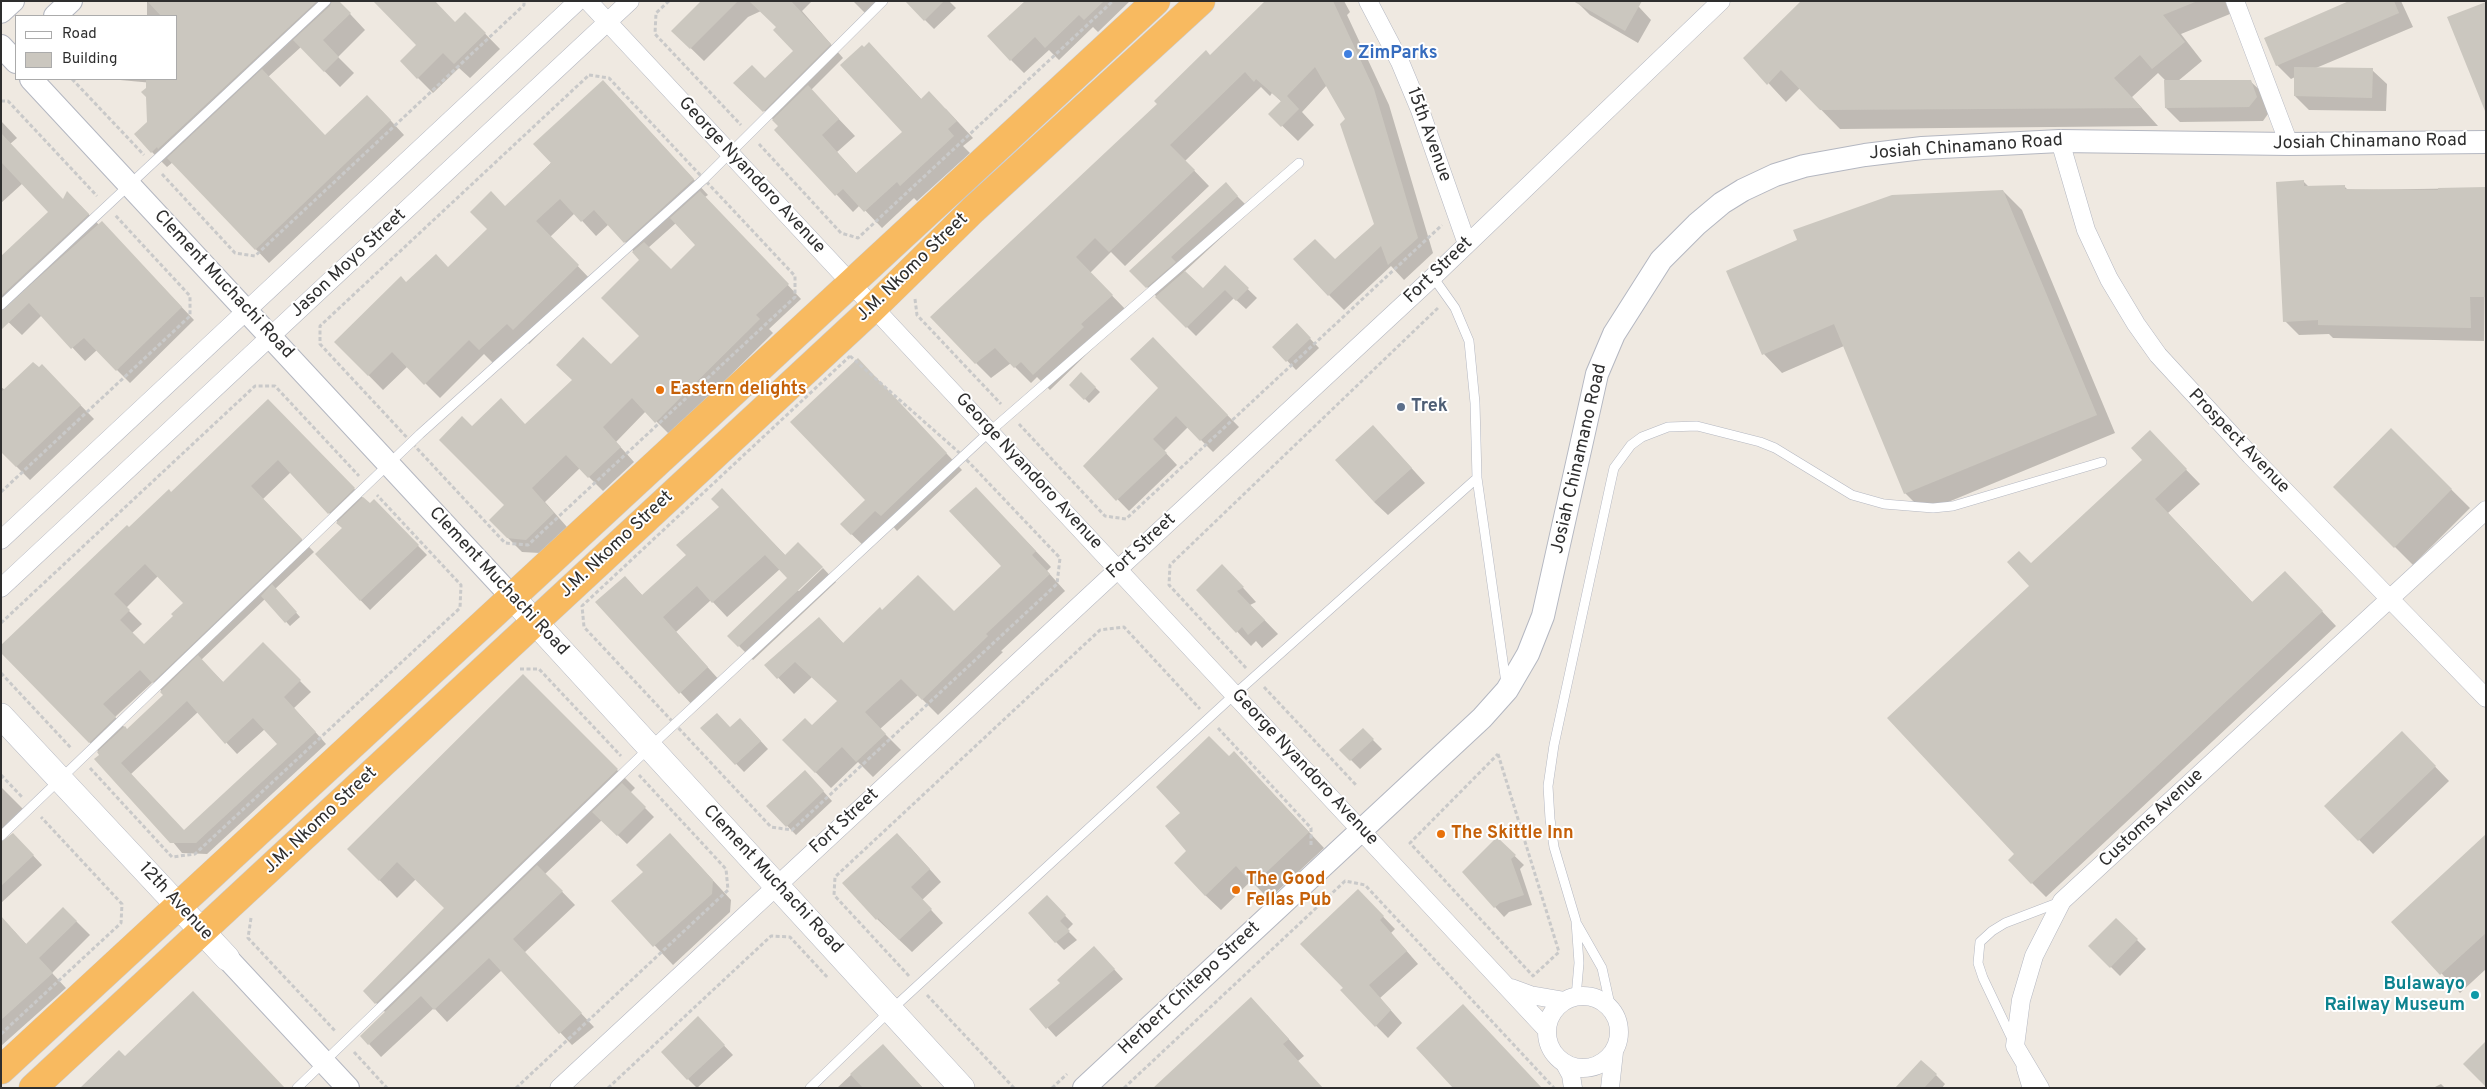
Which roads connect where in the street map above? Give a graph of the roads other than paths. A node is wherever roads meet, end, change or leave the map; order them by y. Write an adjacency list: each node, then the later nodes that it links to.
1 (13, 1): 13 (street)
2 (71, 1): 14 (street)
3 (326, 1): 22 (lane)
4 (578, 1): 28 (street, Jason Moyo Street)
5 (588, 1): 15 (street, George Nyandoro Avenue)
6 (630, 1): 15 (street, Jason Moyo Street)
7 (883, 1): 20 (lane)
8 (1156, 1): 25 (highway, J.M. Nkomo Street)
9 (1201, 1): 27 (highway, J.M. Nkomo Street)
10 (1368, 1): 23 (street, 15th Avenue)
11 (1721, 1): 23 (street, Fort Street)
12 (2235, 1): 19 (street)
13 (1, 12)
14 (55, 15)
15 (608, 22): 20 (street, George Nyandoro Avenue); 29 (street, Jason Moyo Street)
16 (33, 80): 22 (street, Clement Muchachi Road)
17 (2060, 141): 19 (street, Josiah Chinamano Road); 39 (street, Prospect Avenue); 41 (street, Josiah Chinamano Road)
18 (2486, 142): 19 (street, Josiah Chinamano Road)
19 (2289, 144)
20 (730, 154): 25 (street, George Nyandoro Avenue); 32 (lane)
21 (1299, 163): 30 (lane)
22 (130, 185): 26 (lane); 28 (street, Clement Muchachi Road)
23 (1467, 244): 24 (street, Fort Street)
24 (1433, 277): 33 (lane); 36 (street, Fort Street)
25 (852, 283): 27 (street, George Nyandoro Avenue); 38 (highway, J.M. Nkomo Street)
26 (1, 305)
27 (874, 307): 30 (street, George Nyandoro Avenue); 40 (highway, J.M. Nkomo Street)
28 (247, 311): 29 (street, Clement Muchachi Road); 35 (street, Jason Moyo Street)
29 (271, 337): 32 (street, Clement Muchachi Road); 37 (street, Jason Moyo Street)
30 (990, 432): 36 (street, George Nyandoro Avenue); 45 (lane)
31 (2102, 462): 52 (lane)
32 (389, 464): 38 (street, Clement Muchachi Road); 46 (lane)
33 (1477, 478): 41 (lane); 42 (lane)
34 (2486, 510): 39 (street, Customs Avenue)
35 (1, 540)
36 (1118, 569): 42 (street, George Nyandoro Avenue); 49 (street, Fort Street)
37 (1, 588)
38 (512, 597): 40 (main road, Clement Muchachi Road); 51 (highway, J.M. Nkomo Street)
39 (2390, 599): 43 (street, Prospect Avenue); 50 (street, Customs Avenue)
40 (535, 622): 45 (main road, Clement Muchachi Road); 53 (highway, J.M. Nkomo Street)
41 (1507, 690): 47 (street, Josiah Chinamano Road)
42 (1235, 694): 47 (street, George Nyandoro Avenue); 58 (lane)
43 (2486, 698)
44 (1, 716): 46 (main road, 12th Avenue)
45 (650, 747): 49 (main road, Clement Muchachi Road); 62 (lane)
46 (61, 780): 48 (lane); 51 (main road, 12th Avenue)
47 (1362, 830): 55 (street, George Nyandoro Avenue); 71 (street, Herbert Chitepo Street)
48 (1, 836)
49 (777, 885): 58 (main road, Clement Muchachi Road); 68 (street, Fort Street)
50 (2062, 901): 60 (street, Customs Avenue); 60 (lane)
51 (179, 906): 53 (main road, 12th Avenue); 64 (highway, J.M. Nkomo Street)
52 (1576, 921): 56 (lane); 57 (lane)
53 (202, 931): 54 (main road, 12th Avenue); 65 (highway, J.M. Nkomo Street)
54 (227, 958): 62 (street, 12th Avenue)
55 (1508, 987): 56 (street, George Nyandoro Avenue); 59 (street, George Nyandoro Avenue)
56 (1570, 999): 57 (street); 59 (street)
57 (1611, 1009): 61 (street)
58 (891, 1010): 69 (lane); 70 (main road, Clement Muchachi Road)
59 (1547, 1030): 63 (street)
60 (2015, 1046): 74 (lane); 75 (street)
61 (1614, 1052): 63 (street); 73 (street)
62 (324, 1062): 66 (lane); 67 (street, 12th Avenue)
63 (1565, 1064): 72 (street)
64 (1, 1070)
65 (33, 1088)
66 (297, 1088)
67 (348, 1088)
68 (558, 1088)
69 (810, 1088)
70 (962, 1088)
71 (1084, 1088)
72 (1573, 1088)
73 (1610, 1088)
74 (2026, 1088)
75 (2040, 1088)

